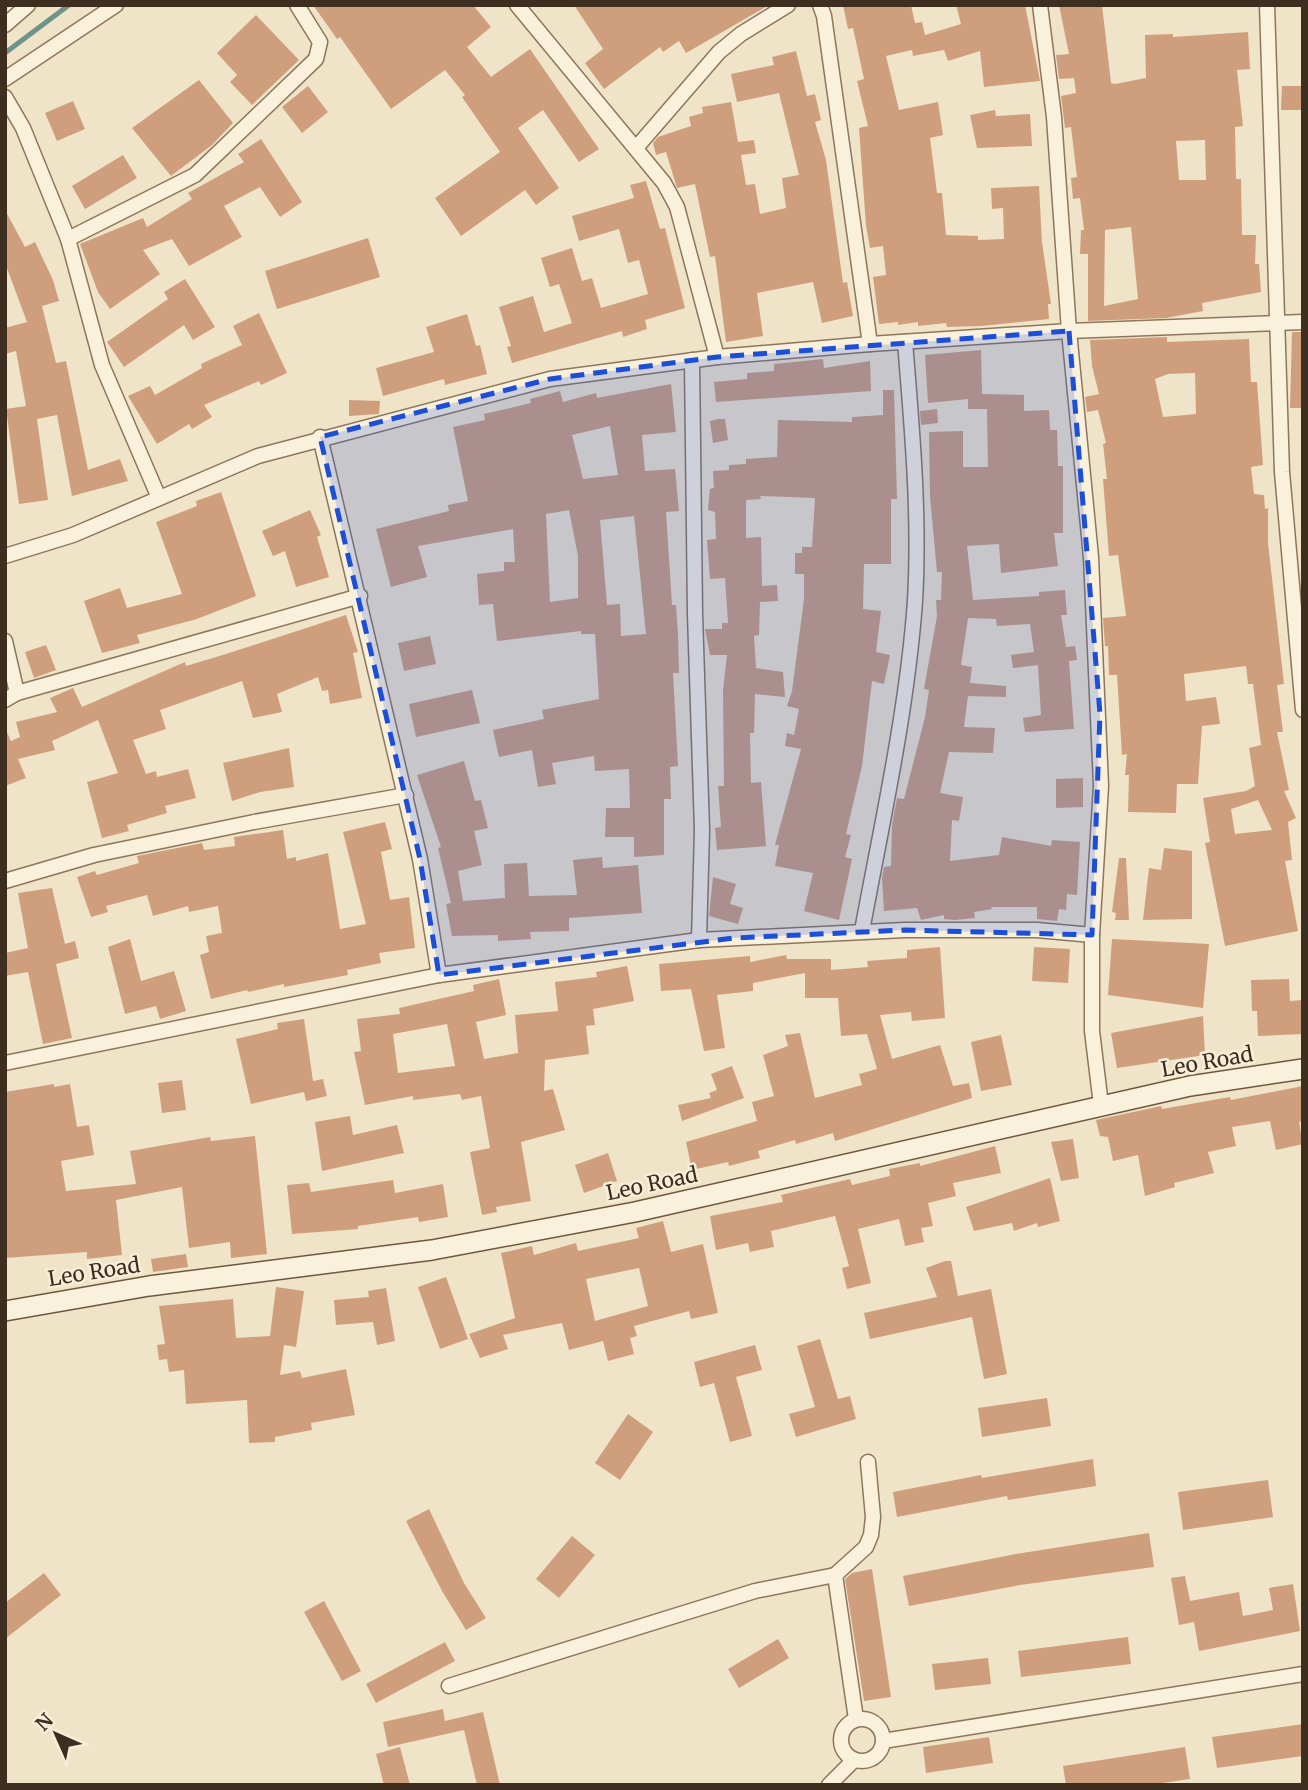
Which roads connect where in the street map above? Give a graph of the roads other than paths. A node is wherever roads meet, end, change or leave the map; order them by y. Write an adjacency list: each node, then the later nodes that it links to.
1 (27, 5): 9 (street)
2 (116, 5): 10 (street)
3 (297, 5): 13 (street)
4 (517, 5): 12 (street)
5 (788, 5): 12 (street)
6 (820, 5): 18 (street)
7 (1040, 5): 16 (street)
8 (1267, 5): 14 (street)
9 (5, 25)
10 (5, 79)
11 (5, 97): 13 (street)
12 (636, 148): 19 (street)
13 (68, 239): 22 (street)
14 (1276, 322): 15 (street); 16 (street); 27 (street)
15 (1303, 322)
16 (1069, 331): 17 (street); 31 (street)
17 (905, 342): 18 (street); 30 (street)
18 (870, 344): 19 (street)
19 (717, 357): 20 (street)
20 (692, 360): 21 (street); 32 (street)
21 (320, 437): 22 (street); 24 (street)
22 (159, 498): 23 (street)
23 (5, 556)
24 (360, 596): 26 (street); 28 (street)
25 (5, 641): 26 (street)
26 (11, 697)
27 (1303, 710)
28 (406, 795): 29 (street); 33 (street)
29 (5, 881)
30 (862, 931): 31 (street); 32 (street)
31 (1092, 934): 36 (street)
32 (699, 940): 33 (street)
33 (439, 975): 34 (street)
34 (5, 1063)
35 (1303, 1069): 36 (street, Leo Road)
36 (1101, 1105): 37 (street, Leo Road)
37 (5, 1311)
38 (868, 1462): 39 (street)
39 (835, 1575): 41 (street); 42 (street)
40 (1303, 1674): 43 (street)
41 (449, 1686)
42 (856, 1719): 43 (street); 44 (street)
43 (883, 1741): 44 (street)
44 (855, 1760): 45 (street)
45 (829, 1785)

